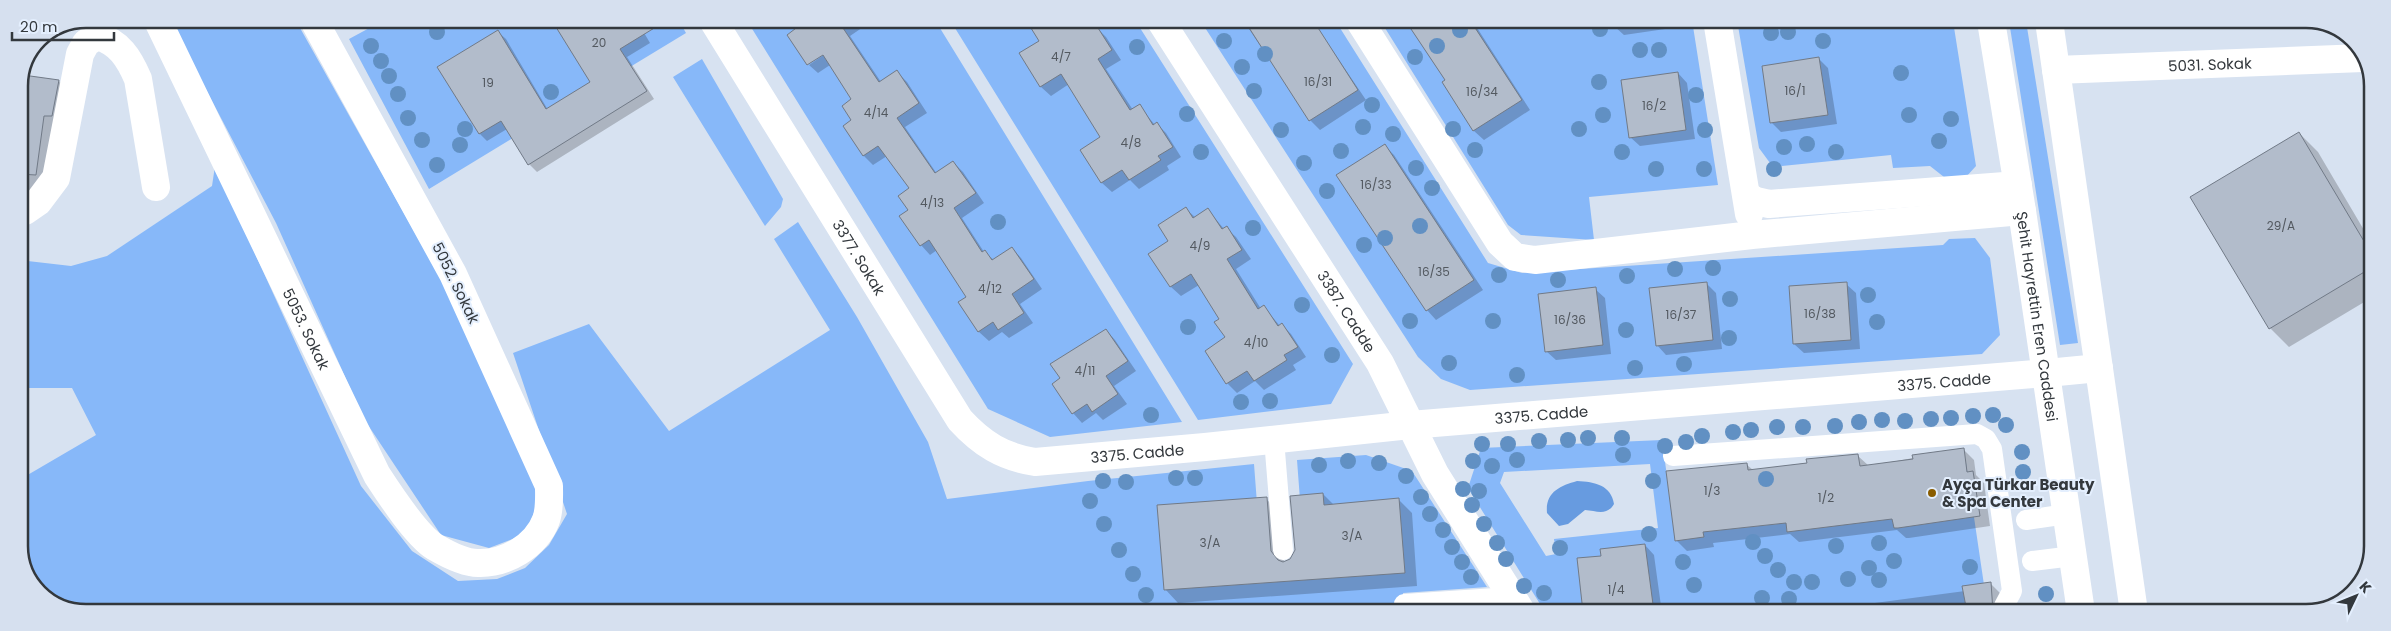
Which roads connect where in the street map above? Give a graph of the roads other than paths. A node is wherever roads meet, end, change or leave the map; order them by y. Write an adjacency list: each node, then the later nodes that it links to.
1 (161, 28): 26 (street, 5053. Sokak)
2 (318, 28): 26 (street, 5052. Sokak)
3 (718, 28): 22 (street, 3377. Sokak)
4 (1165, 28): 19 (street, 3387. Cadde)
5 (1364, 28): 16 (street)
6 (1718, 28): 13 (street)
7 (1992, 28): 11 (street, Şehit Hayrettin Eren Caddesi)
8 (2050, 28): 10 (street)
9 (2357, 58): 10 (street, 5031. Sokak)
10 (2056, 70): 17 (street)
11 (2018, 185): 13 (street); 15 (street, Şehit Hayrettin Eren Caddesi)
12 (156, 187): 14 (street)
13 (1747, 196): 16 (street)
14 (28, 209)
15 (2022, 211): 16 (street); 18 (street, Şehit Hayrettin Eren Caddesi)
16 (1752, 235)
17 (2099, 368): 18 (street, 3375. Cadde); 33 (street)
18 (2046, 373): 19 (street, 3375. Cadde); 23 (street, Şehit Hayrettin Eren Caddesi)
19 (1410, 424): 20 (street, 3375. Cadde); 30 (street, 3387. Cadde)
20 (1274, 439): 22 (street, 3375. Cadde); 25 (lane)
21 (1673, 456): 24 (lane)
22 (1035, 462)
23 (2067, 514): 24 (lane); 27 (street, Şehit Hayrettin Eren Caddesi)
24 (2014, 522): 28 (lane)
25 (1283, 550)
26 (518, 552)
27 (2073, 556): 28 (lane); 32 (street, Şehit Hayrettin Eren Caddesi)
28 (2020, 562): 31 (lane)
29 (1404, 604): 30 (lane)
30 (1516, 604)
31 (2005, 604)
32 (2080, 604)
33 (2133, 604)

